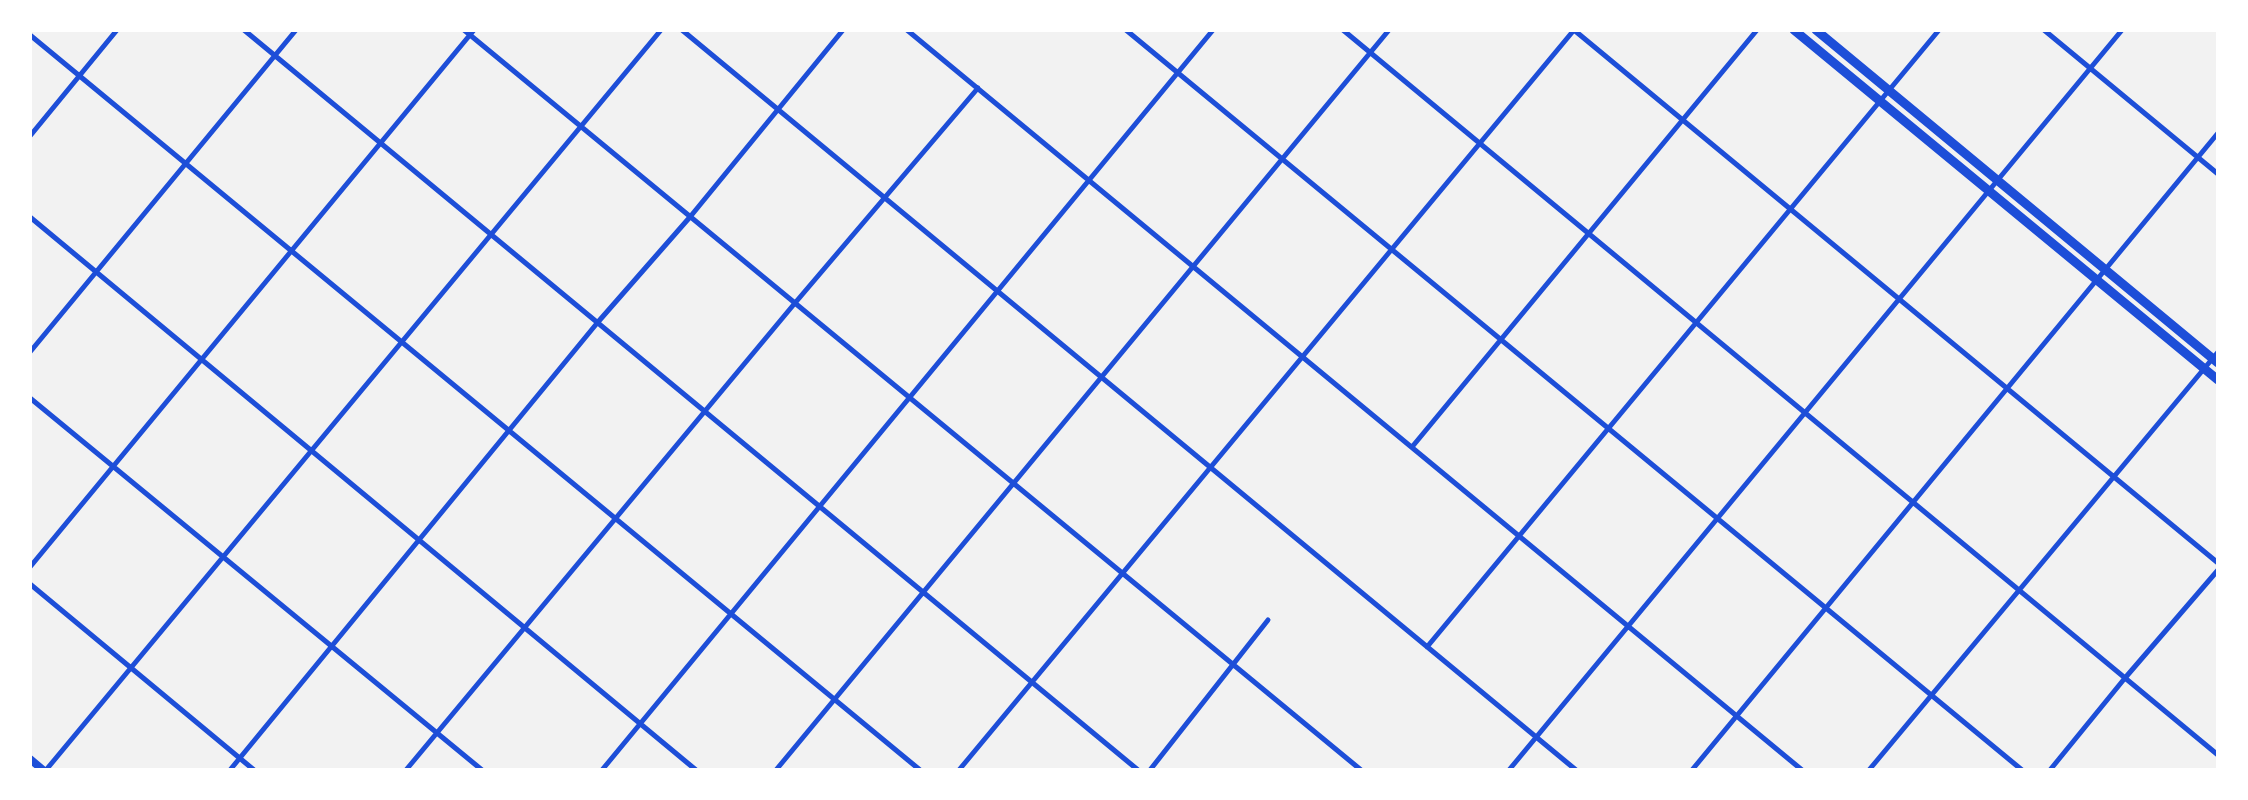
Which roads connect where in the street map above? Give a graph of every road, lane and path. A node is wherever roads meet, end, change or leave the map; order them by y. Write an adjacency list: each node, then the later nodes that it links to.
1 (117, 30): 26 (street)
2 (244, 30): 23 (street)
3 (296, 30): 23 (street)
4 (464, 30): 20 (street)
5 (661, 30): 32 (street)
6 (682, 30): 30 (street)
7 (843, 30): 30 (street)
8 (907, 30): 27 (street)
9 (1126, 30): 25 (street)
10 (1213, 30): 25 (street)
11 (1343, 30): 22 (street)
12 (1390, 30): 22 (street)
13 (1574, 30): 31 (street); 36 (street)
14 (1757, 30): 31 (street)
15 (1794, 30): 29 (main road)
16 (1816, 30): 28 (main road)
17 (1938, 30): 28 (street)
18 (2044, 30): 24 (street)
19 (2122, 30): 24 (street)
20 (472, 32): 32 (street); 35 (street)
21 (30, 35): 26 (street)
22 (1371, 52): 36 (street); 38 (street)
23 (275, 56): 35 (street); 39 (street)
24 (2090, 68): 37 (street); 42 (street)
25 (1178, 72): 38 (street); 41 (street)
26 (79, 76): 34 (street); 39 (street)
27 (978, 88): 41 (street); 44 (street)
28 (1889, 90): 29 (street); 42 (main road)
29 (1880, 100): 43 (main road); 45 (street)
30 (778, 109): 44 (street); 47 (street)
31 (1683, 120): 45 (street); 48 (street)
32 (581, 126): 47 (street); 49 (street)
33 (2218, 132): 37 (street)
34 (30, 136)
35 (380, 143): 49 (street); 51 (street)
36 (1480, 143): 48 (street); 50 (street)
37 (2198, 157): 40 (street); 53 (street)
38 (1283, 159): 50 (street); 52 (street)
39 (186, 163): 51 (street); 54 (street)
40 (2218, 174)
41 (1089, 180): 52 (street); 56 (street)
42 (1997, 180): 43 (street); 53 (main road)
43 (1989, 190): 55 (main road); 57 (street)
44 (884, 197): 56 (street); 58 (street)
45 (1790, 209): 57 (street); 60 (street)
46 (30, 217): 54 (street)
47 (690, 217): 58 (street); 59 (street)
48 (1589, 233): 60 (street); 61 (street)
49 (491, 235): 59 (street); 62 (street)
50 (1392, 249): 61 (street); 64 (street)
51 (291, 250): 62 (street); 66 (street)
52 (1193, 266): 64 (street); 68 (street)
53 (2105, 269): 55 (street); 65 (main road)
54 (96, 272): 63 (street); 66 (street)
55 (2097, 280): 67 (main road); 70 (street)
56 (997, 291): 68 (street); 72 (street)
57 (1898, 300): 70 (street); 74 (street)
58 (795, 303): 72 (street); 73 (street)
59 (598, 322): 73 (street); 76 (street)
60 (1696, 322): 74 (street); 75 (street)
61 (1501, 340): 75 (street); 77 (street)
62 (402, 342): 76 (street); 78 (street)
63 (30, 352)
64 (1303, 357): 77 (street); 80 (street)
65 (2217, 358): 67 (street)
66 (201, 359): 78 (street); 79 (street)
67 (2205, 369): 69 (main road); 81 (street)
68 (1101, 377): 80 (street); 82 (street)
69 (2218, 380)
70 (2007, 388): 81 (street); 83 (street)
71 (30, 398): 79 (street)
72 (909, 398): 82 (street); 84 (street)
73 (705, 411): 84 (street); 85 (street)
74 (1805, 412): 83 (street); 86 (street)
75 (1609, 429): 86 (street); 87 (street)
76 (509, 431): 85 (street); 88 (street)
77 (1412, 447): 87 (street)
78 (311, 450): 88 (street); 89 (street)
79 (113, 466): 89 (street); 91 (street)
80 (1211, 468): 93 (street); 103 (street)
81 (2115, 477): 90 (street); 95 (street)
82 (1013, 484): 93 (street); 96 (street)
83 (1913, 502): 95 (street); 97 (street)
84 (820, 506): 96 (street); 98 (street)
85 (616, 518): 98 (street); 101 (street)
86 (1718, 519): 97 (street); 100 (street)
87 (1520, 536): 100 (street); 103 (street)
88 (421, 539): 101 (street); 102 (street)
89 (222, 556): 102 (street); 105 (street)
90 (2218, 563)
91 (30, 567)
92 (2218, 570): 106 (street)
93 (1123, 574): 104 (street); 107 (street)
94 (30, 584): 105 (street)
95 (2020, 590): 106 (street); 108 (street)
96 (923, 592): 107 (street); 109 (street)
97 (1825, 608): 108 (street); 110 (street)
98 (732, 614): 109 (street); 111 (street)
99 (1268, 620): 104 (street)
100 (1629, 626): 110 (street); 113 (street)
101 (524, 627): 111 (street); 112 (street)
102 (331, 647): 112 (street); 116 (street)
103 (1427, 648): 113 (street)
104 (1233, 665): 128 (street); 129 (street)
105 (131, 668): 116 (street); 117 (street)
106 (2125, 678): 114 (street); 136 (street)
107 (1032, 682): 126 (street); 127 (street)
108 (1932, 696): 134 (street); 135 (street)
109 (834, 699): 124 (street); 125 (street)
110 (1737, 716): 132 (street); 133 (street)
111 (640, 724): 122 (street); 123 (street)
112 (436, 733): 120 (street); 121 (street)
113 (1537, 737): 130 (street); 131 (street)
114 (2218, 755)
115 (30, 759): 117 (main road)
116 (240, 759): 118 (street); 119 (street)
117 (45, 770)
118 (230, 770)
119 (254, 770)
120 (406, 770)
121 (482, 770)
122 (602, 770)
123 (696, 770)
124 (776, 770)
125 (920, 770)
126 (959, 770)
127 (1138, 770)
128 (1150, 770)
129 (1361, 770)
130 (1509, 770)
131 (1576, 770)
132 (1692, 770)
133 (1802, 770)
134 (1870, 770)
135 (2022, 770)
136 (2050, 770)

